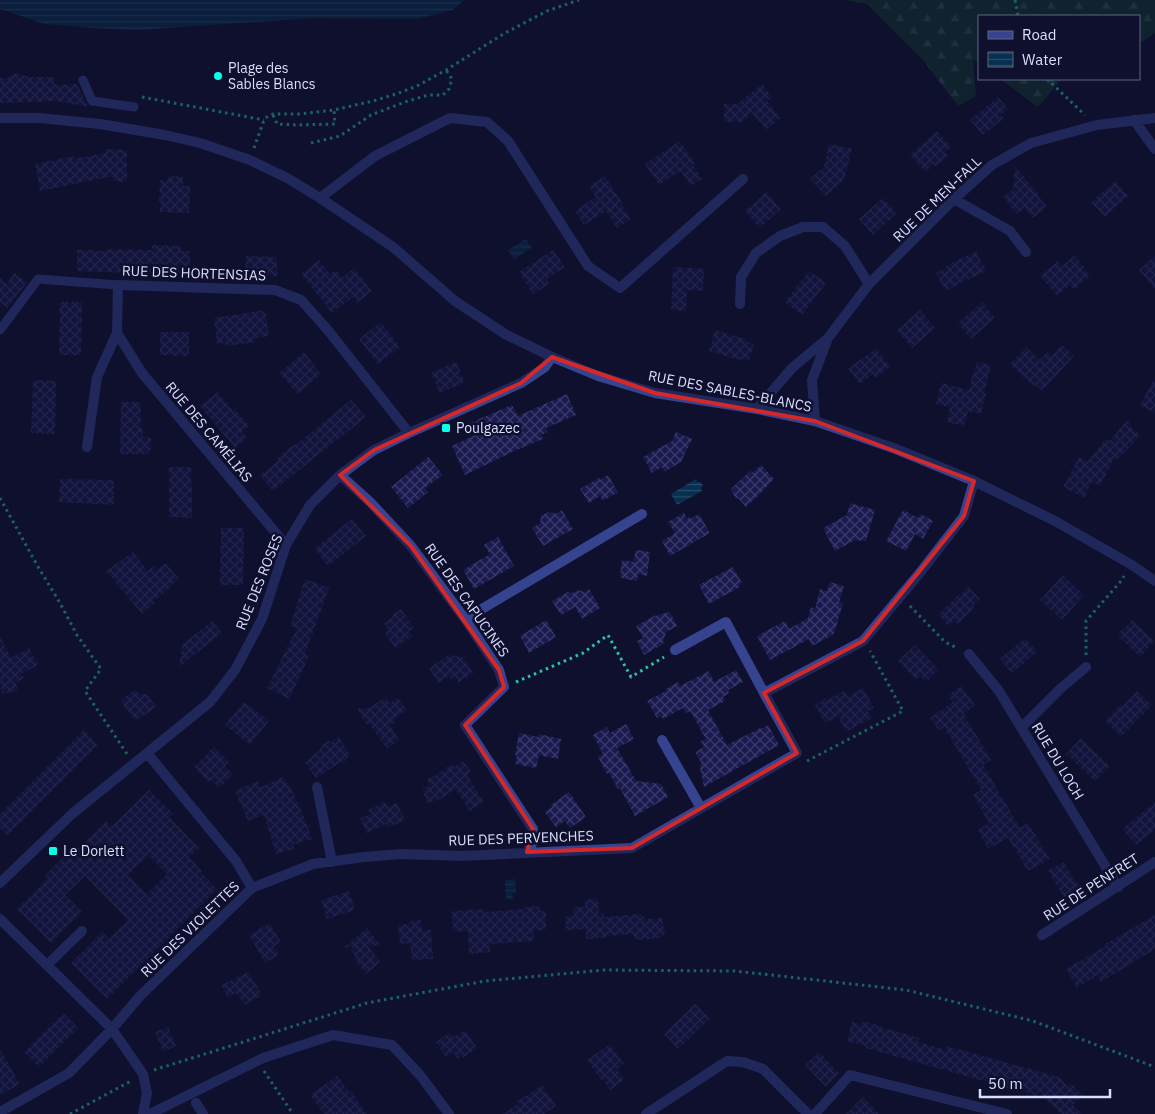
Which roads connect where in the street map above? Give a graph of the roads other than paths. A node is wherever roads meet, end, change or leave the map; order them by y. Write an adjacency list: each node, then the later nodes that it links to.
1 (83, 80): 2 (lane)
2 (134, 107)
3 (0, 118): 8 (street, RUE DES SABLES-BLANCS)
4 (1155, 118): 5 (street, RUE DE MEN-FALL)
5 (1134, 120): 6 (street); 9 (street, RUE DE MEN-FALL)
6 (1155, 149)
7 (743, 179): 8 (street)
8 (320, 198): 17 (street, RUE DES SABLES-BLANCS)
9 (954, 199): 10 (street); 11 (street, RUE DE MEN-FALL)
10 (1026, 252)
11 (869, 284): 13 (street); 16 (street, RUE DE MEN-FALL)
12 (118, 285): 14 (lane, RUE DES HORTENSIAS); 15 (street); 20 (street, RUE DES HORTENSIAS)
13 (740, 304)
14 (0, 330)
15 (117, 334): 21 (street); 25 (street, RUE DES CAMÉLIAS)
16 (828, 338): 18 (street, RUE DE MEN-FALL); 19 (street, RUE DE MEN-FALL)
17 (552, 357): 18 (street, RUE DES SABLES-BLANCS); 20 (street, RUE DES ROSES)
18 (757, 408): 19 (street, RUE DES SABLES-BLANCS)
19 (815, 421): 23 (street, RUE DES SABLES-BLANCS)
20 (409, 433): 22 (street, RUE DES ROSES)
21 (87, 447)
22 (340, 475): 25 (street, RUE DES ROSES); 27 (street, RUE DES CAPUCINES)
23 (974, 481): 26 (street, RUE DES SABLES-BLANCS); 31 (street)
24 (642, 514): 27 (street)
25 (286, 545): 34 (street, RUE DES ROSES)
26 (1155, 581)
27 (465, 618): 37 (street, RUE DES CAPUCINES)
28 (676, 650): 31 (street)
29 (969, 654): 32 (street, RUE DU LOCH)
30 (1086, 666): 32 (street)
31 (764, 693): 36 (street, RUE DES PERVENCHES)
32 (1022, 727): 41 (street, RUE DU LOCH)
33 (662, 740): 36 (street)
34 (147, 753): 40 (street, RUE DES ROSES); 42 (street, RUE DES VIOLETTES)
35 (317, 788): 38 (street)
36 (701, 808): 37 (street, RUE DES PERVENCHES)
37 (527, 852): 38 (street, RUE DES PERVENCHES)
38 (332, 862): 42 (street, RUE DES PERVENCHES)
39 (1155, 862): 41 (street, RUE DE PENFRET)
40 (0, 883)
41 (1118, 887): 45 (street, RUE DE PENFRET)
42 (252, 888): 47 (street, RUE DES VIOLETTES)
43 (0, 919): 46 (street)
44 (82, 931): 46 (street)
45 (1042, 935)
46 (47, 965): 47 (street)
47 (112, 1029): 49 (street, RUE DES VIOLETTES); 50 (street)
48 (196, 1103): 52 (street)
49 (0, 1112)
50 (143, 1114)
51 (150, 1114): 53 (street)
52 (204, 1114)
53 (449, 1114)
54 (646, 1114): 55 (street)
55 (808, 1114)
56 (815, 1114): 57 (street)
57 (1007, 1114)

